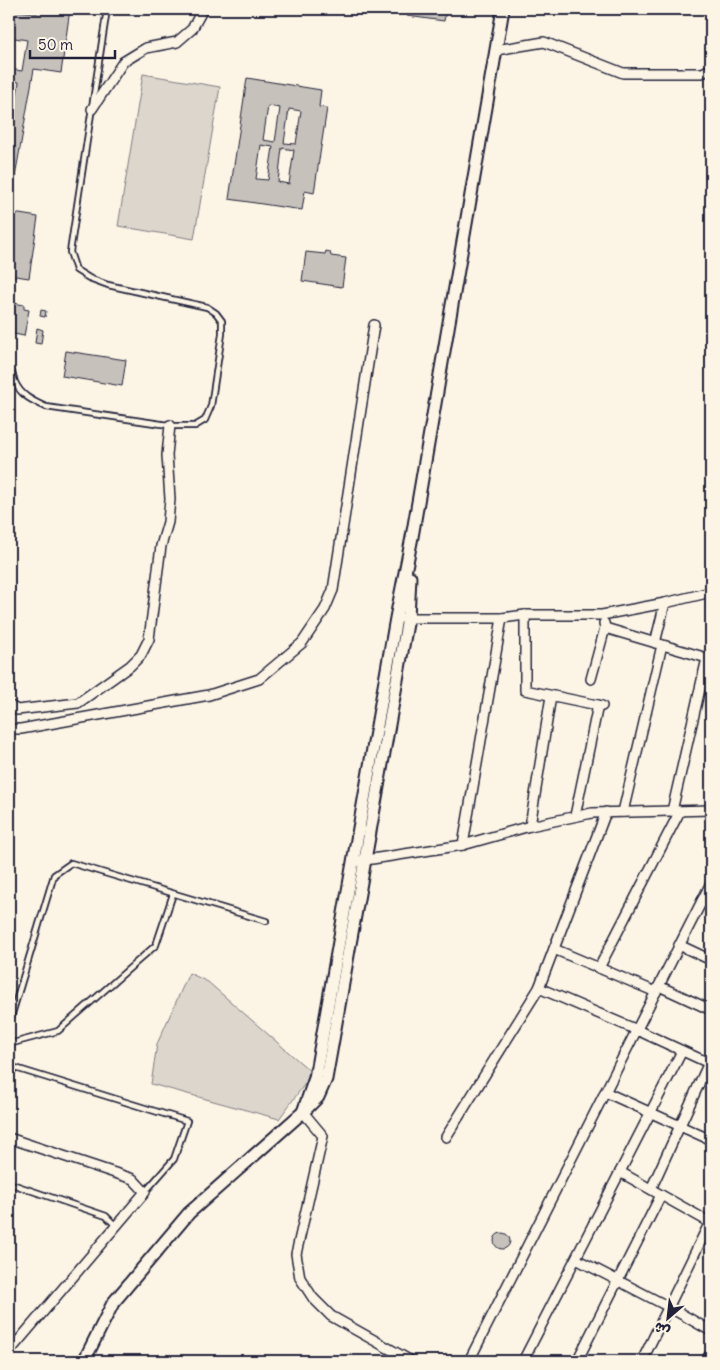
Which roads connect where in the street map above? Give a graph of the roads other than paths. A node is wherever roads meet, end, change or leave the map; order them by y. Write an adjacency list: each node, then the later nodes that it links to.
1 (107, 9): 6 (lane)
2 (203, 9): 6 (street)
3 (503, 9): 4 (street)
4 (496, 50): 5 (street); 10 (street)
5 (711, 70)
6 (92, 109): 9 (lane)
7 (374, 325): 23 (street)
8 (9, 367): 9 (lane)
9 (170, 425): 22 (street)
10 (412, 537): 15 (street); 16 (street)
11 (711, 592): 12 (street)
12 (665, 603): 14 (street); 19 (street)
13 (526, 615): 14 (street); 17 (street); 21 (street)
14 (602, 615): 18 (street)
15 (396, 618): 16 (street); 32 (street)
16 (408, 618): 17 (street); 31 (street)
17 (502, 618): 30 (street)
18 (604, 628): 19 (street); 20 (street)
19 (658, 644): 25 (street); 27 (street)
20 (591, 679)
21 (551, 696): 28 (street); 29 (street)
22 (9, 705)
23 (9, 729)
24 (711, 810): 25 (street)
25 (676, 811): 27 (street); 41 (street)
26 (606, 812): 27 (street); 28 (street); 39 (street)
27 (623, 812)
28 (574, 816): 29 (street)
29 (530, 826): 30 (street)
30 (463, 845): 31 (street)
31 (364, 860): 32 (street); 52 (street)
32 (352, 863): 52 (street)
33 (711, 883): 35 (street)
34 (173, 894): 37 (lane); 45 (lane); 47 (lane)
35 (702, 901): 36 (street); 38 (street)
36 (711, 906)
37 (266, 920)
38 (680, 946): 40 (street); 43 (street)
39 (554, 949): 41 (street); 42 (street)
40 (711, 960)
41 (599, 968): 43 (street)
42 (539, 988): 46 (street); 55 (street)
43 (657, 989): 44 (street); 46 (street)
44 (711, 1010)
45 (9, 1024)
46 (637, 1030): 48 (street); 51 (street)
47 (9, 1044)
48 (682, 1050): 49 (street); 53 (street)
49 (710, 1062): 54 (street)
50 (9, 1066): 61 (lane)
51 (605, 1092): 53 (street); 73 (street)
52 (303, 1112): 71 (street); 72 (street)
53 (651, 1112): 54 (street); 58 (street)
54 (680, 1126): 57 (street); 60 (street)
55 (446, 1136)
56 (9, 1138): 61 (street)
57 (711, 1140)
58 (620, 1172): 60 (street); 65 (street)
59 (9, 1183): 64 (lane)
60 (651, 1190): 62 (street)
61 (145, 1192): 64 (street)
62 (661, 1195): 63 (street); 66 (street)
63 (711, 1222): 67 (street)
64 (116, 1226): 69 (street)
65 (576, 1259): 66 (street); 74 (street)
66 (618, 1280): 67 (street); 75 (street)
67 (669, 1307): 68 (street); 76 (street)
68 (711, 1331)
69 (9, 1352)
70 (711, 1354): 77 (street)
71 (84, 1361)
72 (411, 1361)
73 (469, 1361)
74 (524, 1361)
75 (578, 1361)
76 (642, 1361)
77 (705, 1361)

